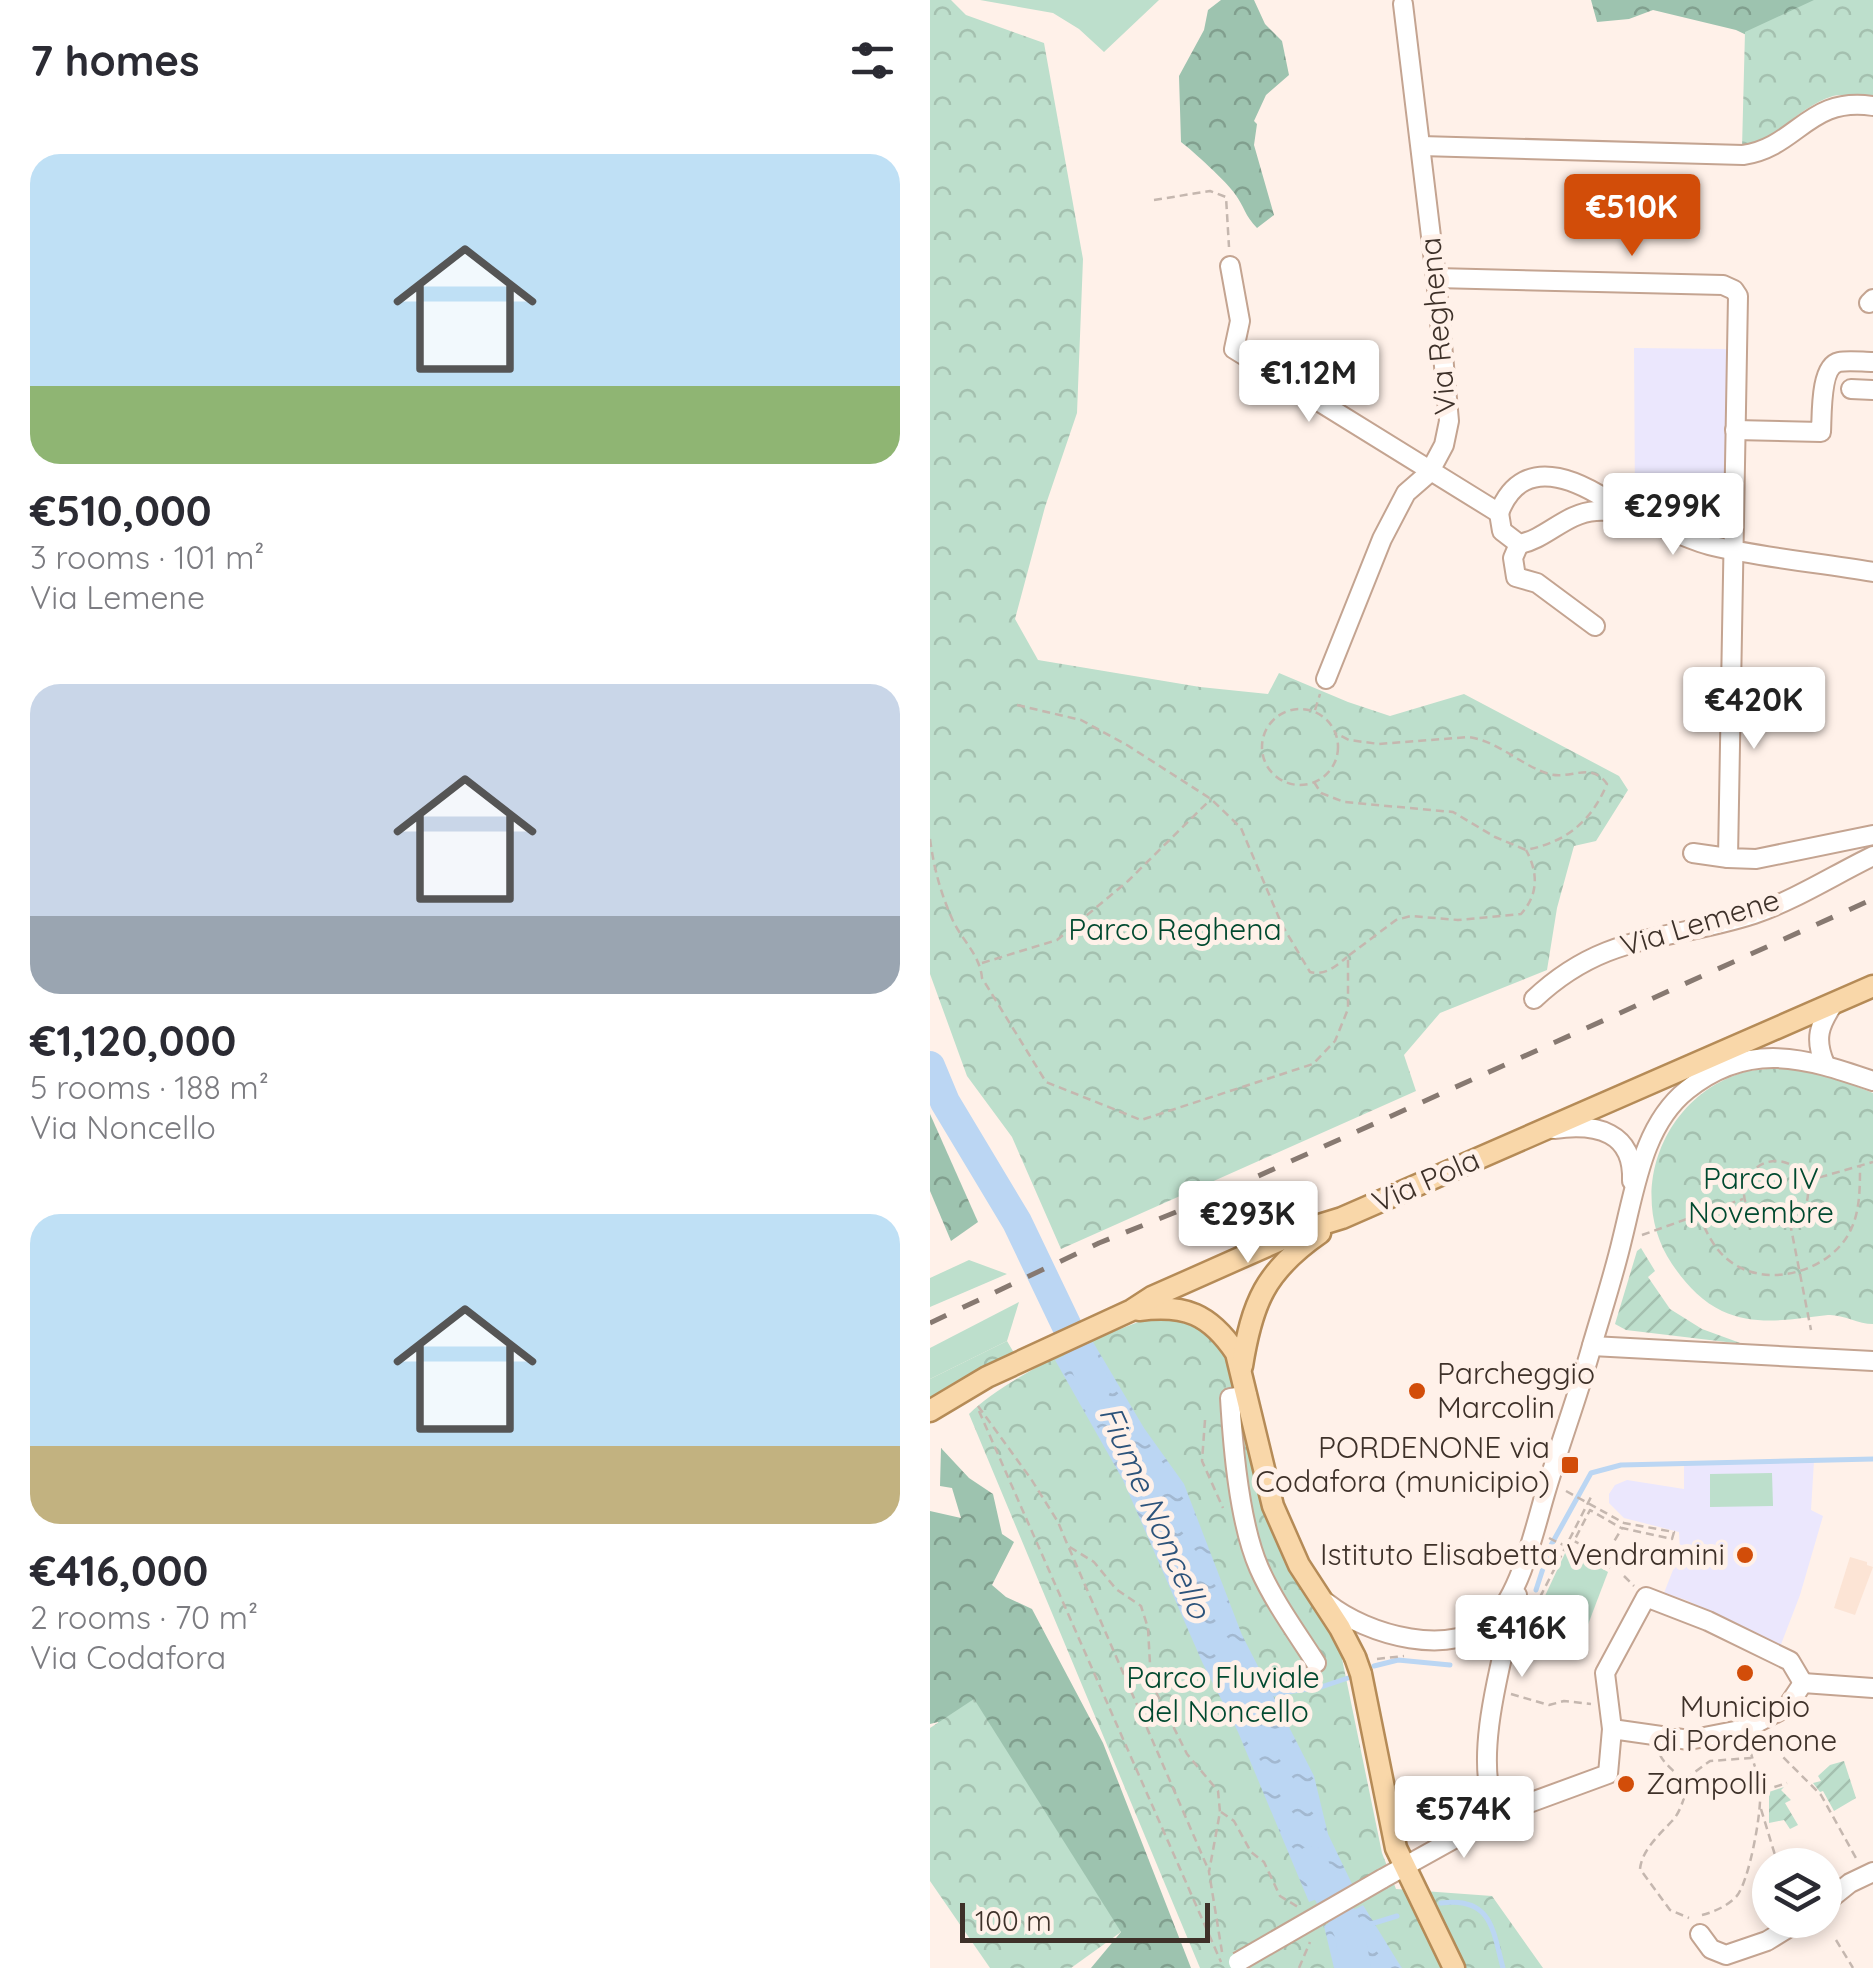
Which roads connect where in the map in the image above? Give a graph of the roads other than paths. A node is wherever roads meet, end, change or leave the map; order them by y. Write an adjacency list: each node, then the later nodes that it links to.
1 (1403, 4): 3 (street, Via Reghena)
2 (1873, 106): 3 (street)
3 (1421, 146): 5 (street, Via Reghena)
4 (1230, 266): 10 (street)
5 (1436, 278): 9 (street, Via Lemene); 10 (street, Via Reghena)
6 (1873, 362): 9 (street)
7 (1852, 389): 8 (street)
8 (1873, 390)
9 (1735, 430): 14 (street, Via Lemene)
10 (1429, 473): 11 (street); 17 (street, Via Reghena)
11 (1499, 514): 12 (street); 13 (street)
12 (1627, 515): 13 (street); 14 (street)
13 (1519, 544): 16 (street)
14 (1734, 550): 15 (street); 21 (street, Via Lemene)
15 (1873, 572)
16 (1594, 626)
17 (1324, 685)
18 (1873, 834): 21 (street, Via Lemene)
19 (1694, 853): 21 (street)
20 (1873, 856): 23 (street, Via Lemene)
21 (1728, 858)
22 (1873, 986): 24 (main road, Via Pola)
23 (1534, 999)
24 (1834, 1003): 25 (street); 29 (main road, Via Pola)
25 (1824, 1064): 27 (street); 30 (street)
26 (1873, 1069): 27 (street)
27 (1847, 1072): 28 (street)
28 (1873, 1081)
29 (1540, 1132): 30 (street); 31 (main road, Via Pola)
30 (1632, 1197): 33 (street)
31 (1342, 1218): 32 (main road, Via Pola); 35 (main road)
32 (1132, 1310): 35 (main road); 37 (main road, Via Pola)
33 (1592, 1346): 34 (street); 38 (street)
34 (1873, 1361)
35 (1242, 1371): 36 (main road)
36 (1247, 1395): 39 (main road); 40 (street)
37 (930, 1411)
38 (1526, 1555): 39 (street); 44 (street)
39 (1312, 1588): 45 (main road)
40 (1316, 1663)
41 (1803, 1682): 42 (street); 43 (street); 43 (street)
42 (1873, 1688)
43 (1611, 1720): 44 (street)
44 (1499, 1814): 45 (street)
45 (1404, 1866): 50 (street, bridge); 51 (main road)
46 (1869, 1874): 47 (street)
47 (1842, 1889)
48 (1700, 1934): 49 (street)
49 (1773, 1938)
50 (1231, 1965)
51 (1454, 1968)

